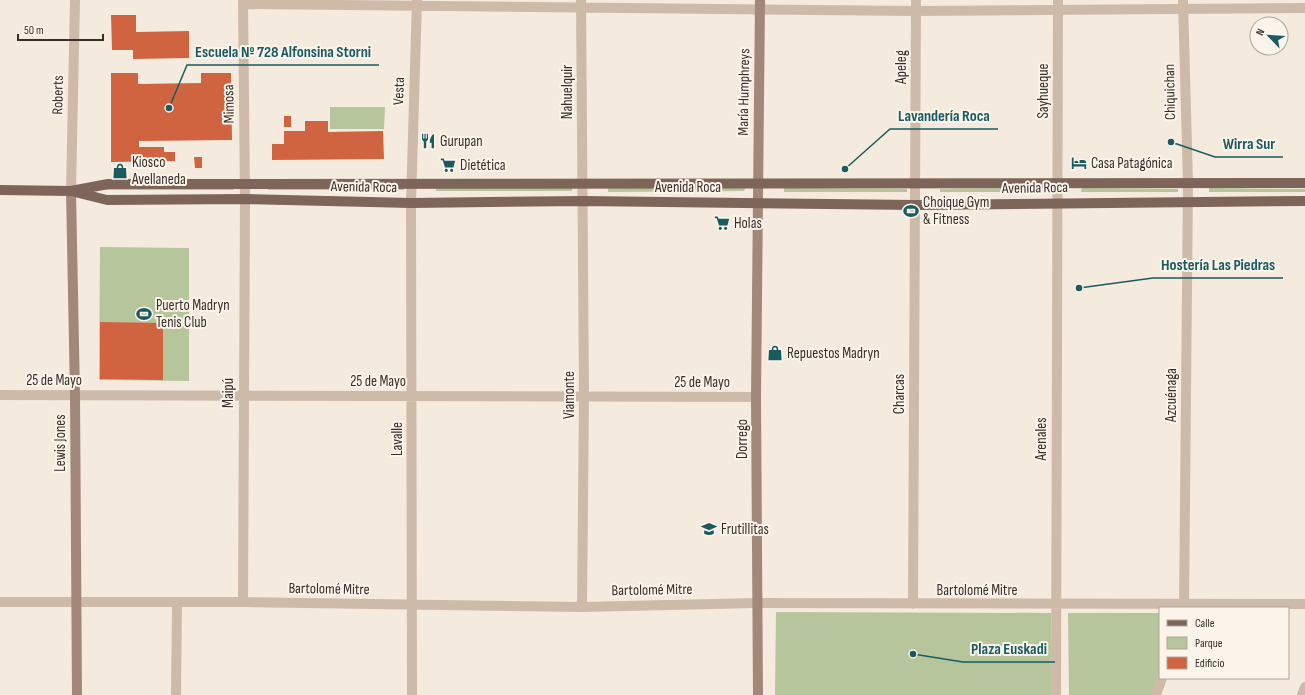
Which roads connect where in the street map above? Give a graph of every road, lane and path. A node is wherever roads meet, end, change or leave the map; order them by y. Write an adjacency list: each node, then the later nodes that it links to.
1 (75, 0): 21 (street, Roberts)
2 (916, 0): 10 (street, Apeleg)
3 (1058, 0): 11 (street, Sayhueque)
4 (243, 2): 5 (street); 17 (street, Mimosa)
5 (417, 3): 6 (street); 18 (street, Vesta)
6 (581, 4): 8 (street); 19 (street, Nahuelquir)
7 (1183, 4): 9 (street); 11 (street); 15 (street, Chiquichan)
8 (760, 5): 10 (street); 12 (main road, María Humphreys)
9 (1305, 8)
10 (916, 11): 11 (street); 13 (street, Apeleg)
11 (1058, 11): 14 (street, Sayhueque)
12 (758, 183): 13 (main road, Avenida Roca); 19 (main road, Avenida Roca); 24 (main road, Dorrego)
13 (915, 183): 14 (main road, Avenida Roca); 29 (street, Charcas)
14 (1058, 183): 15 (main road, Avenida Roca); 28 (street, Arenales)
15 (1188, 183): 16 (main road, Avenida Roca); 25 (street, Azcuénaga)
16 (1305, 183)
17 (245, 184): 18 (main road, Avenida Roca); 21 (main road, Avenida Roca); 22 (street, Maipú)
18 (412, 184): 19 (main road, Avenida Roca); 27 (street, Lavalle)
19 (582, 184): 23 (street, Viamonte)
20 (0, 190): 21 (main road, Avenida Roca)
21 (71, 191): 22 (main road, Avenida Roca); 31 (main road, Lewis Jones)
22 (245, 200): 27 (main road, Avenida Roca); 32 (street, Maipú)
23 (583, 201): 24 (main road, Avenida Roca); 27 (main road, Avenida Roca); 34 (street, Viamonte)
24 (758, 202): 29 (main road, Avenida Roca); 35 (main road, Dorrego)
25 (1186, 202): 26 (main road, Avenida Roca); 28 (main road, Avenida Roca); 45 (street, Azcuénaga)
26 (1305, 202)
27 (411, 203): 33 (street, Lavalle)
28 (1058, 203): 29 (main road, Avenida Roca); 43 (street, Arenales)
29 (916, 205): 41 (street, Charcas)
30 (0, 395): 31 (street, 25 de Mayo)
31 (75, 395): 32 (street, 25 de Mayo); 37 (main road, Lewis Jones)
32 (243, 396): 33 (street, 25 de Mayo); 39 (street, Maipú)
33 (411, 396): 34 (street, 25 de Mayo); 44 (street, Lavalle)
34 (584, 396): 35 (street, 25 de Mayo); 46 (street, Viamonte)
35 (756, 397): 40 (main road, Dorrego)
36 (0, 602): 37 (street, Bartolomé Mitre)
37 (76, 602): 38 (street, Bartolomé Mitre); 49 (main road, Lewis Jones)
38 (177, 602): 39 (street, Bartolomé Mitre); 50 (street)
39 (243, 602): 44 (street, Bartolomé Mitre)
40 (757, 603): 41 (street, Bartolomé Mitre); 46 (street, Bartolomé Mitre); 52 (main road, Dorrego)
41 (913, 604): 43 (street, Bartolomé Mitre)
42 (1305, 604): 45 (street, Bartolomé Mitre)
43 (1055, 605): 45 (street, Bartolomé Mitre); 53 (street, Arenales)
44 (413, 606): 46 (street, Bartolomé Mitre); 51 (street, Lavalle)
45 (1185, 606)
46 (582, 607)
47 (1162, 679): 54 (street)
48 (1305, 687): 55 (street)
49 (77, 695)
50 (176, 695)
51 (412, 695)
52 (758, 695)
53 (1056, 695)
54 (1156, 695)
55 (1302, 695)

